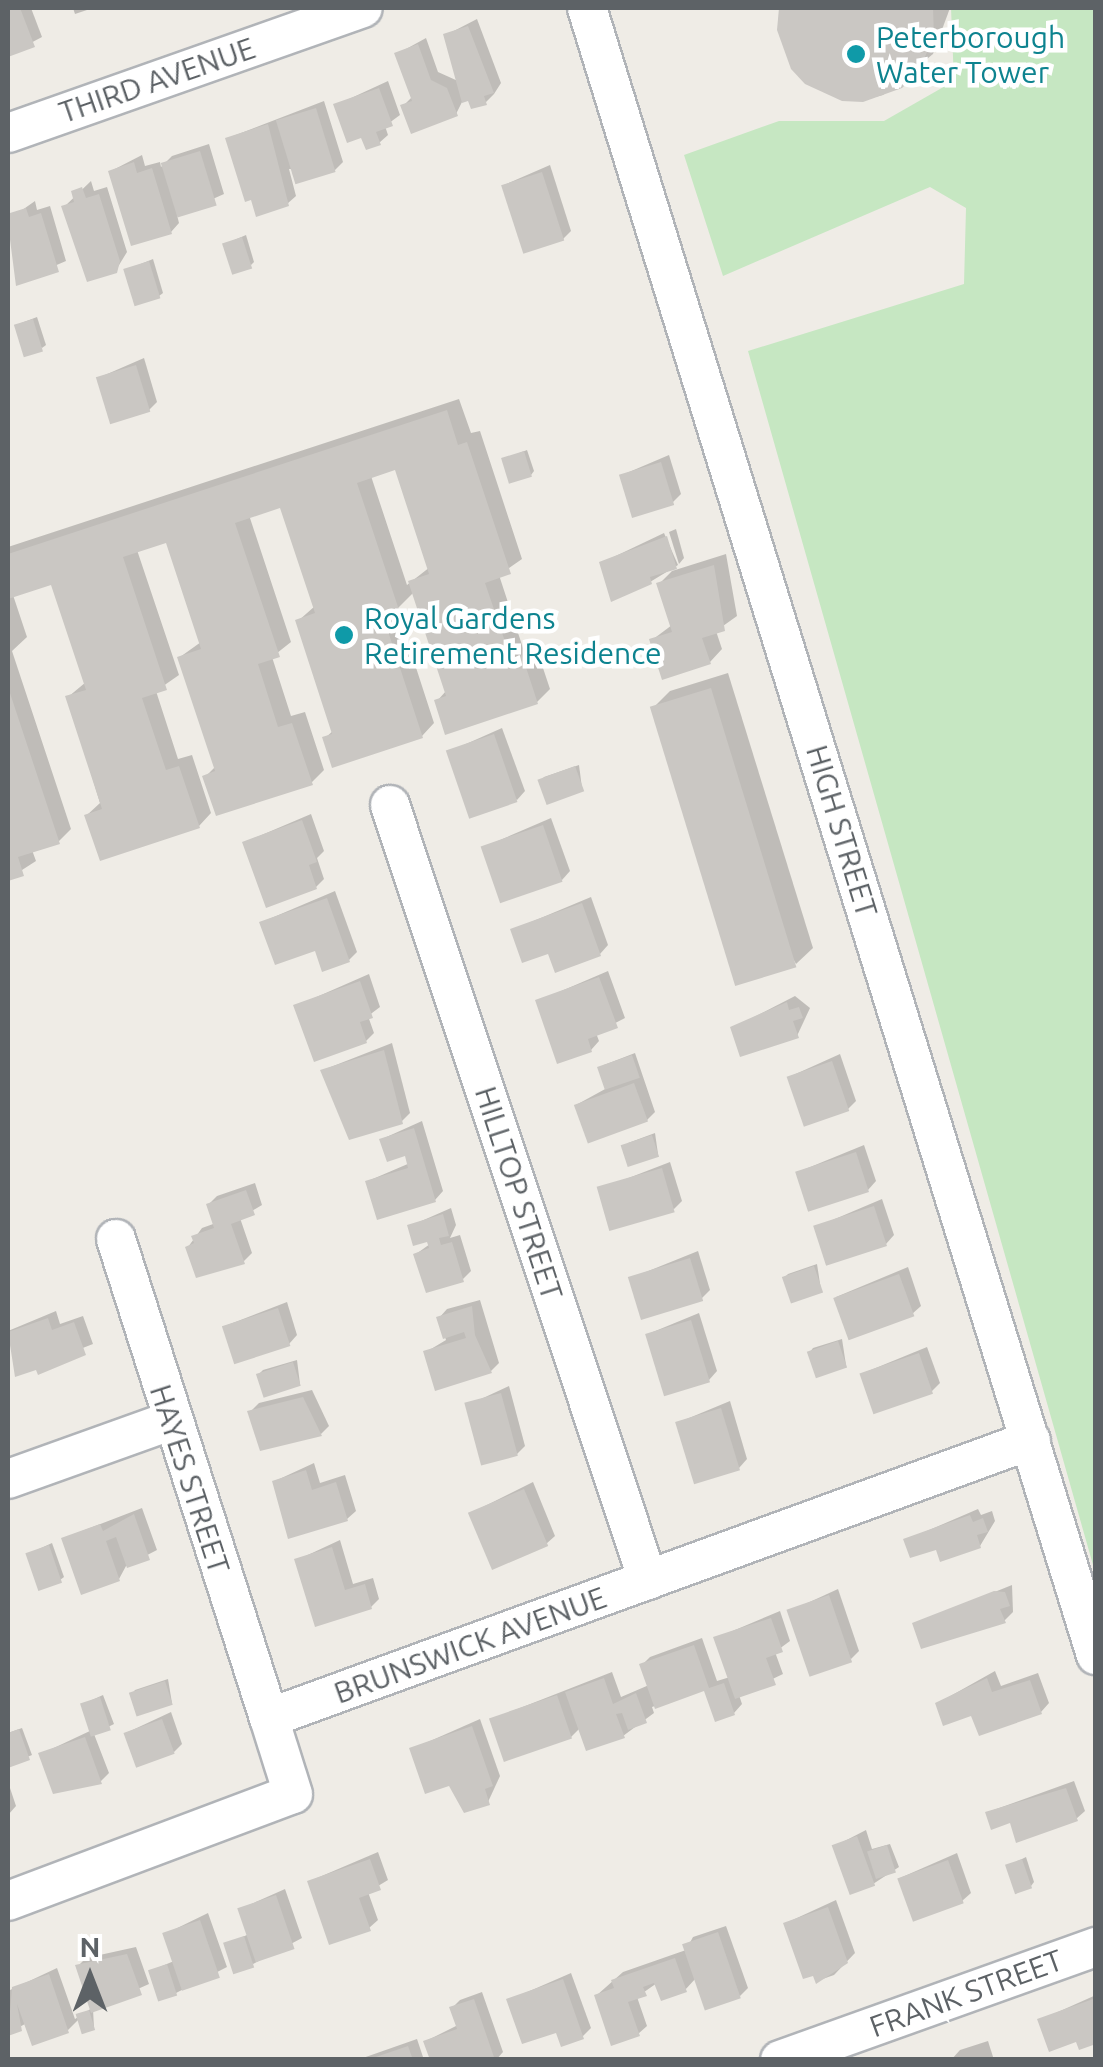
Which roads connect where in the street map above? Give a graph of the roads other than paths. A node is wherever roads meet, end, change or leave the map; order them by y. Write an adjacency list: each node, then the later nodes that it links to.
1 (363, 8): 3 (street, THIRD AVENUE)
2 (587, 8): 7 (street, HIGH STREET)
3 (8, 133)
4 (390, 805): 9 (street, HILLTOP STREET)
5 (116, 1239): 6 (street, HAYES STREET)
6 (170, 1420): 8 (street); 11 (street, HAYES STREET)
7 (1031, 1440): 9 (street, BRUNSWICK AVENUE); 10 (street, HIGH STREET)
8 (8, 1478)
9 (648, 1580): 11 (street, BRUNSWICK AVENUE)
10 (1096, 1655)
11 (269, 1718): 12 (street)
12 (8, 1900)
13 (1096, 1947): 14 (street, FRANK STREET)
14 (780, 2060)

